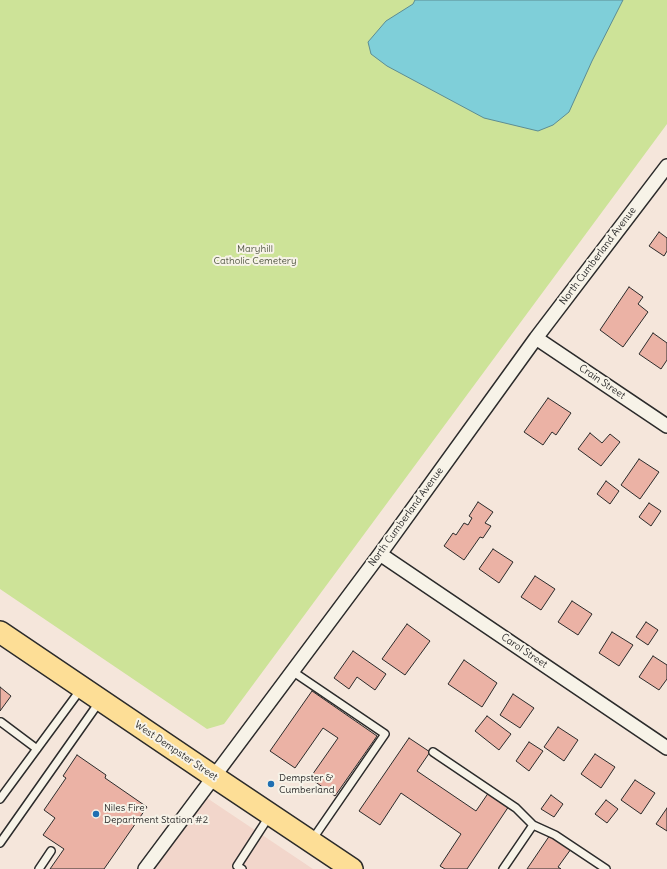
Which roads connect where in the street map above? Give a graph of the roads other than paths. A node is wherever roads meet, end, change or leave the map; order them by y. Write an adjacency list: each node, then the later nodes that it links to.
1 (667, 166): 2 (street, North Cumberland Avenue)
2 (536, 338): 3 (street, Crain Street); 4 (street, North Cumberland Avenue)
3 (667, 426)
4 (380, 554): 6 (street, North Cumberland Avenue); 10 (street, Carol Street)
5 (0, 632): 7 (main road, West Dempster Street)
6 (292, 671): 13 (street, North Cumberland Avenue); 17 (lane)
7 (82, 688): 8 (main road, West Dempster Street); 11 (lane)
8 (101, 700): 13 (main road, West Dempster Street); 18 (lane)
9 (1, 722): 11 (lane)
10 (667, 748)
11 (37, 749): 14 (lane)
12 (433, 752): 16 (lane)
13 (214, 776): 15 (main road, West Dempster Street); 22 (street, North Cumberland Avenue)
14 (0, 799)
15 (270, 814): 17 (main road, West Dempster Street); 20 (lane)
16 (534, 825): 24 (lane); 25 (lane)
17 (311, 842): 23 (main road, West Dempster Street)
18 (0, 843)
19 (51, 851): 21 (lane)
20 (237, 868)
21 (39, 869)
22 (145, 869)
23 (352, 869)
24 (503, 869)
25 (606, 869)

